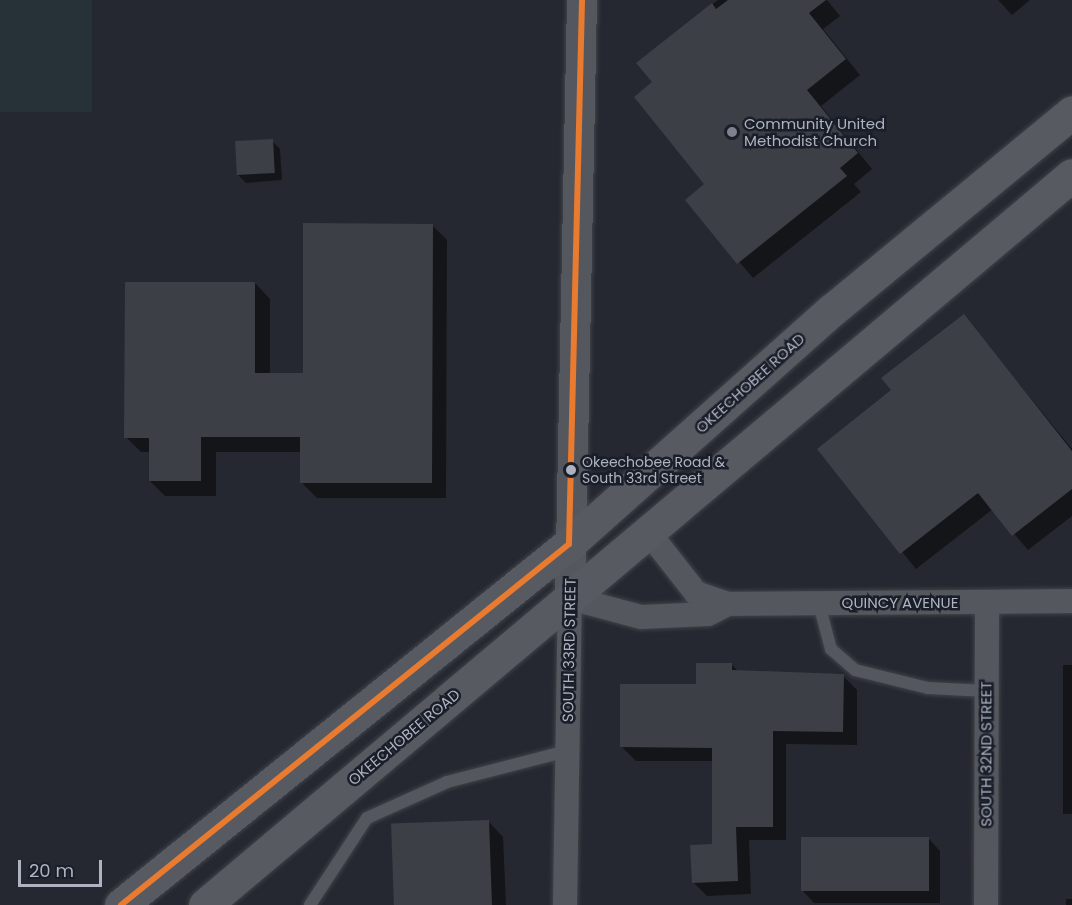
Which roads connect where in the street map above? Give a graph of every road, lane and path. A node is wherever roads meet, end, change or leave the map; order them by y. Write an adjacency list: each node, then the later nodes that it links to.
1 (582, 0): 5 (street, SOUTH 33RD STREET)
2 (1072, 112): 5 (main road, OKEECHOBEE ROAD)
3 (1072, 175): 4 (main road, OKEECHOBEE ROAD)
4 (649, 533): 6 (main road, OKEECHOBEE ROAD); 9 (street, QUINCY AVENUE)
5 (569, 544): 6 (street, SOUTH 33RD STREET); 13 (main road, OKEECHOBEE ROAD)
6 (570, 598): 9 (street, QUINCY AVENUE); 12 (street, SOUTH 33RD STREET); 14 (main road, OKEECHOBEE ROAD)
7 (1072, 602): 8 (street, QUINCY AVENUE)
8 (987, 603): 10 (street, QUINCY AVENUE); 11 (street, SOUTH 32ND STREET)
9 (728, 604): 10 (street, QUINCY AVENUE)
10 (819, 604): 11 (lane)
11 (987, 691): 17 (street, SOUTH 32ND STREET)
12 (567, 751): 15 (lane); 16 (street, SOUTH 33RD STREET)
13 (121, 905)
14 (205, 905)
15 (310, 905)
16 (565, 905)
17 (986, 905)

